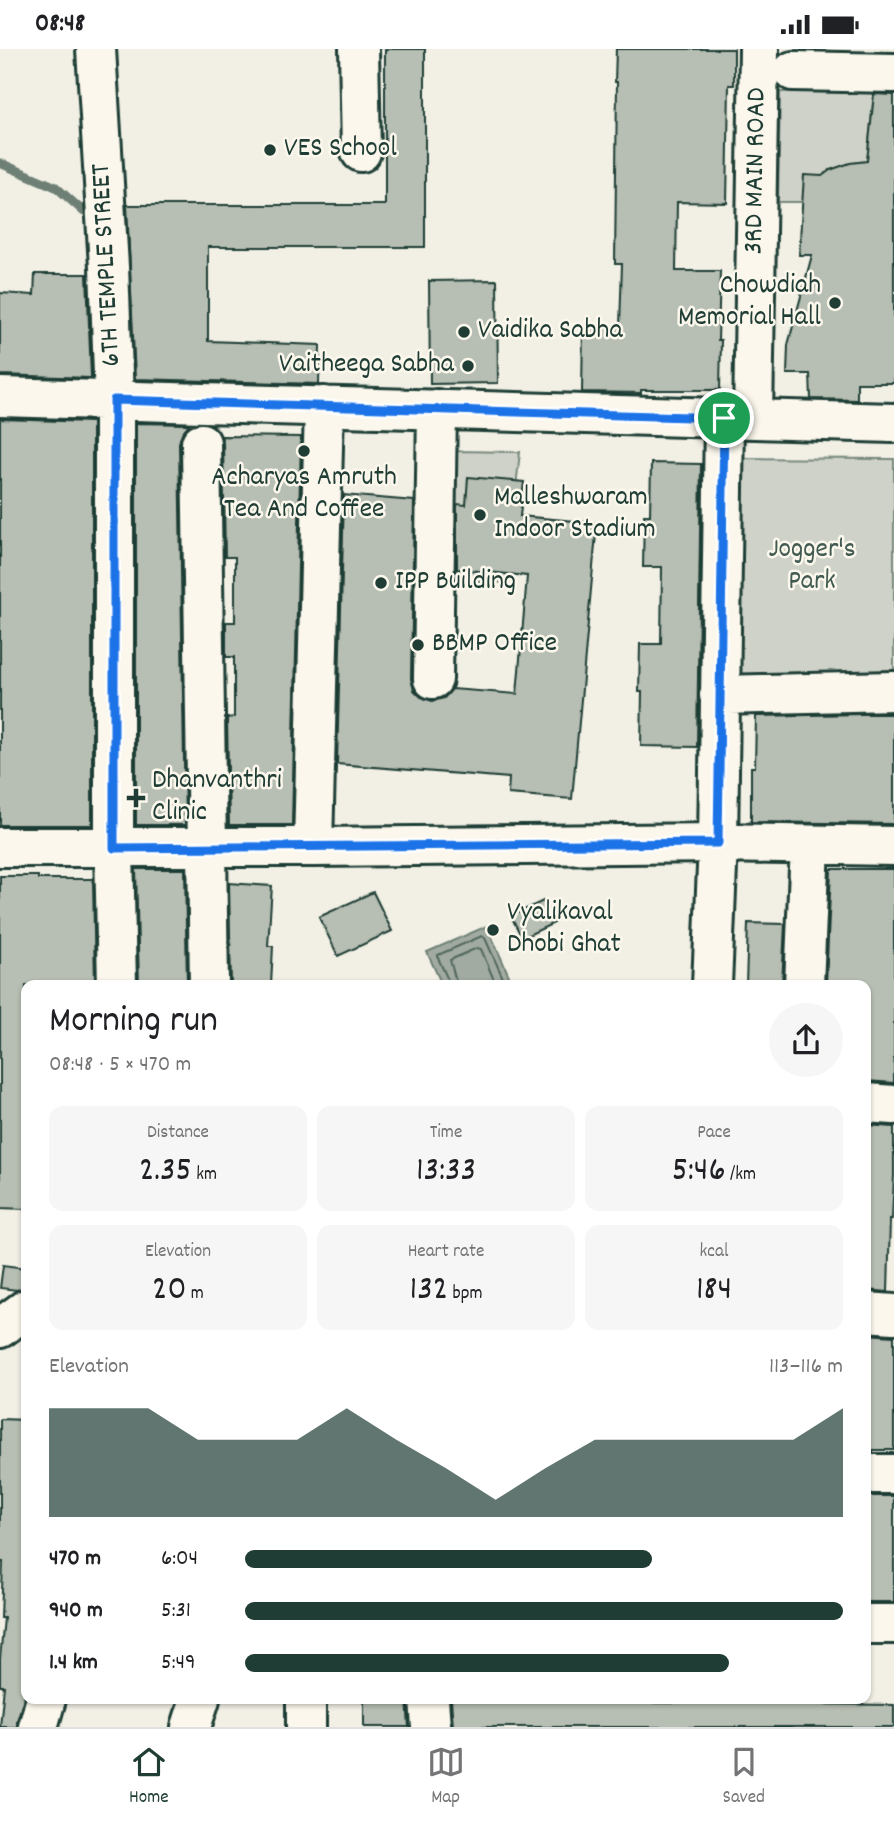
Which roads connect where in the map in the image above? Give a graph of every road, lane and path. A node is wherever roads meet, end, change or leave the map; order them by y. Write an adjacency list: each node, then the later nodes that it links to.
1 (96, 49): 8 (street, 6TH TEMPLE STREET)
2 (359, 49): 6 (street)
3 (759, 49): 11 (street, 3RD MAIN ROAD)
4 (793, 71): 5 (street)
5 (894, 73)
6 (361, 152)
7 (0, 397): 8 (street)
8 (114, 400): 9 (street); 23 (street, 6TH TEMPLE STREET)
9 (324, 406): 10 (street); 22 (street)
10 (438, 409): 11 (street); 14 (street)
11 (738, 418): 12 (street); 16 (street, 3RD MAIN ROAD)
12 (894, 423)
13 (201, 443): 21 (street)
14 (433, 679)
15 (894, 691): 16 (street)
16 (719, 695): 17 (street, 3RD MAIN ROAD)
17 (718, 843): 18 (street); 22 (street); 26 (street, 3RD MAIN ROAD)
18 (810, 845): 19 (street); 27 (street)
19 (894, 846)
20 (0, 847): 23 (street)
21 (208, 847): 22 (street); 23 (street); 25 (street)
22 (313, 847)
23 (114, 848): 24 (street, 6TH TEMPLE STREET)
24 (117, 980)
25 (209, 980)
26 (712, 980)
27 (804, 980)
28 (871, 1103): 29 (street)
29 (894, 1104)
30 (871, 1312): 32 (street)
31 (21, 1313): 33 (street)
32 (894, 1314)
33 (0, 1328)
34 (871, 1474): 35 (street)
35 (894, 1474)
36 (894, 1623): 37 (street)
37 (871, 1624)
38 (45, 1704): 42 (street)
39 (198, 1704): 43 (street)
40 (306, 1704): 44 (street)
41 (429, 1704): 45 (street)
42 (38, 1727)
43 (191, 1727)
44 (306, 1727)
45 (430, 1727)

